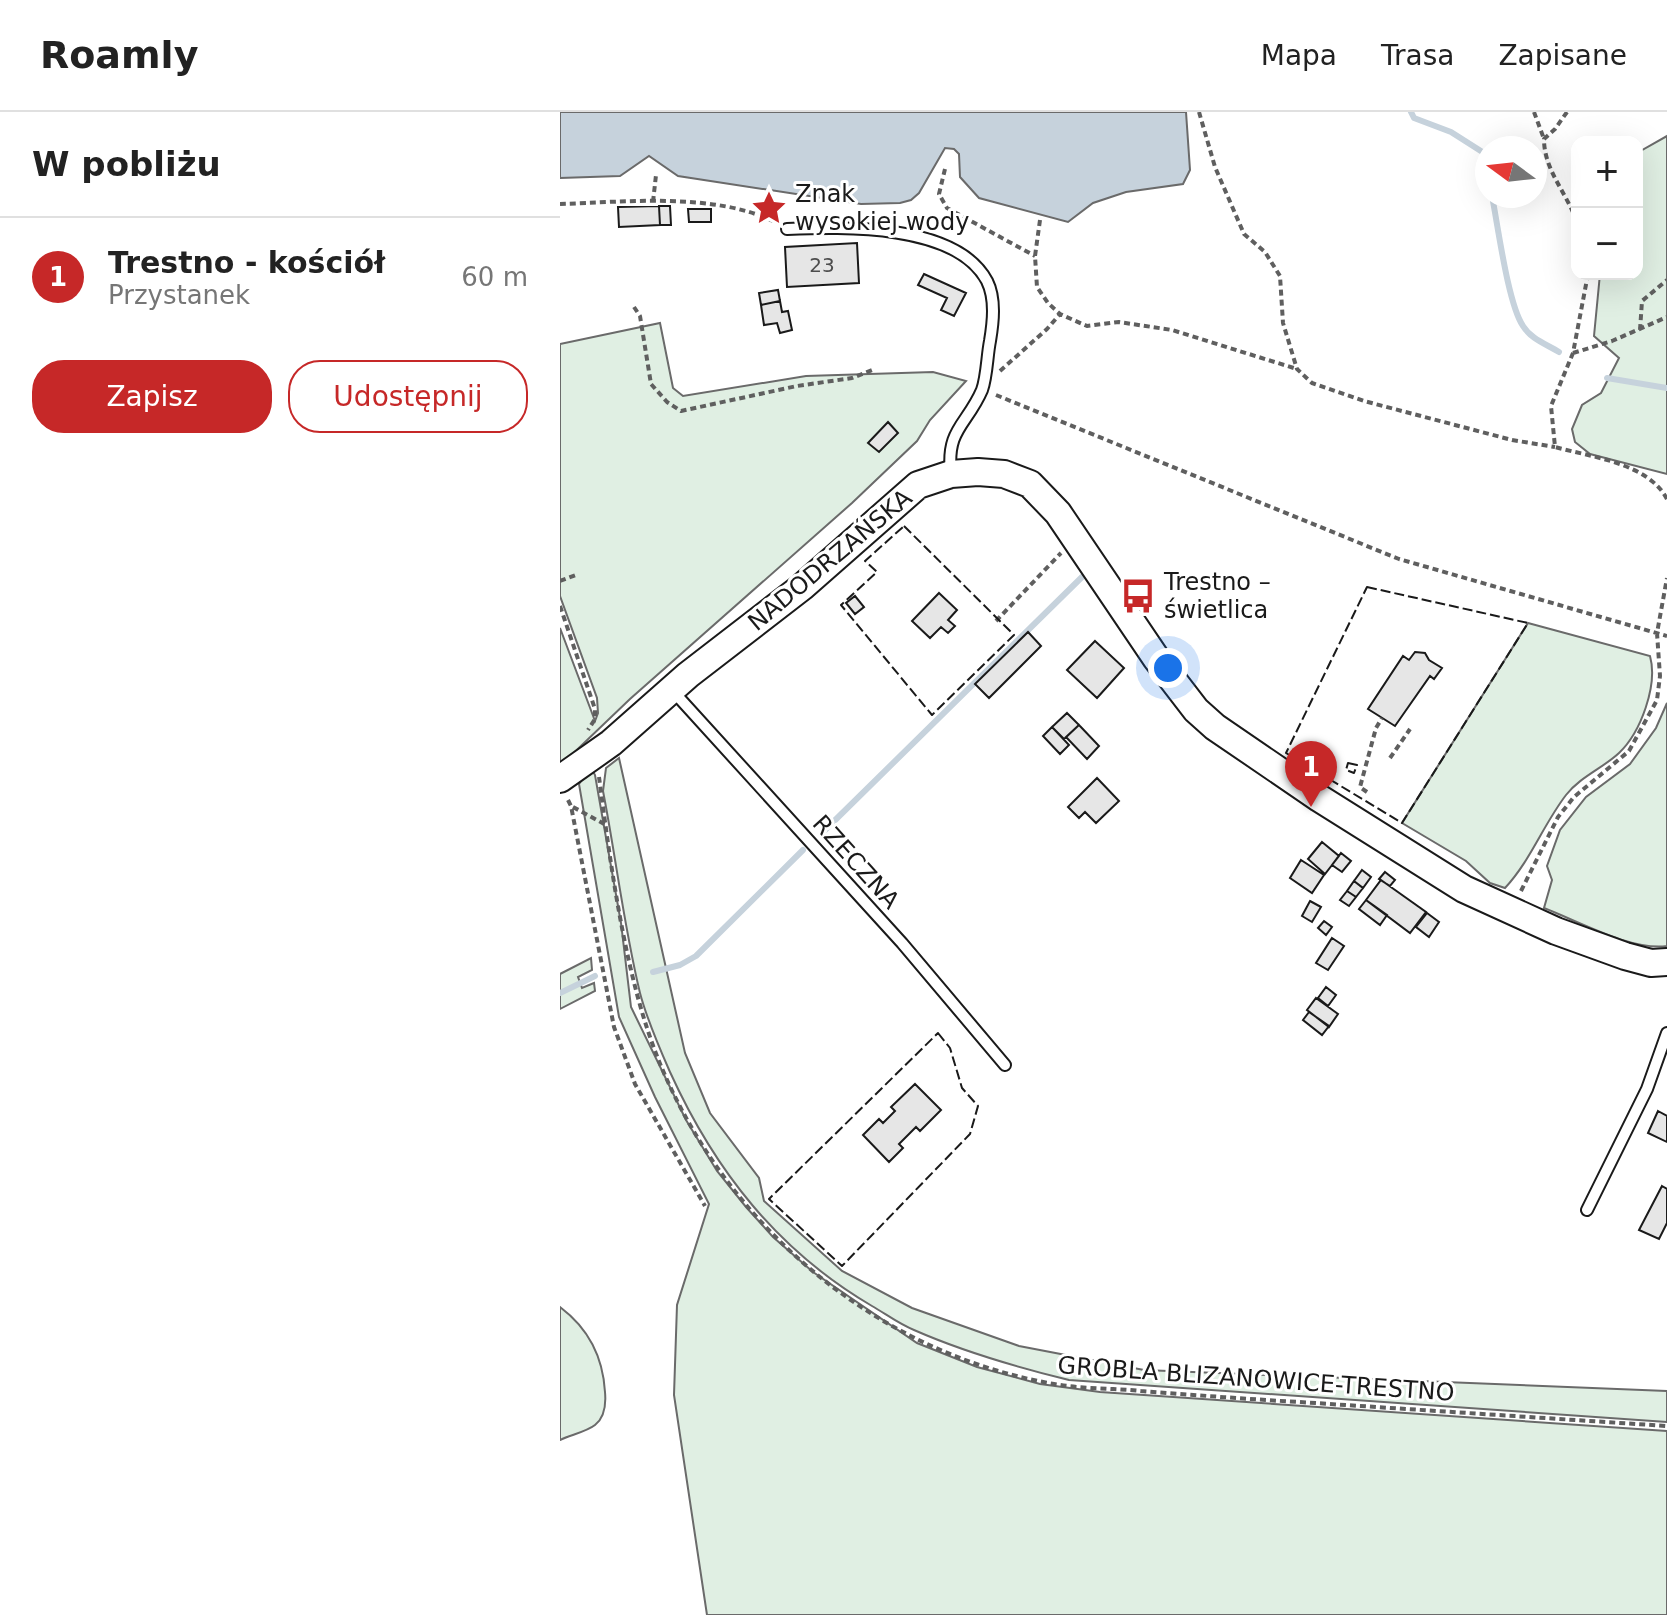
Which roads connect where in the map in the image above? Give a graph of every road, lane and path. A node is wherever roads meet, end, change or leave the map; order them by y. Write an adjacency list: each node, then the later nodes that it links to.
1 (1199, 112): 23 (path)
2 (1534, 112): 4 (path)
3 (1567, 112): 5 (path)
4 (1543, 136)
5 (1547, 136)
6 (1547, 161): 11 (path)
7 (945, 169): 14 (path)
8 (656, 175): 9 (path)
9 (653, 202): 10 (path); 13 (path)
10 (560, 204)
11 (1571, 211)
12 (1040, 220): 14 (path)
13 (787, 229): 24 (lane)
14 (1035, 256): 18 (path)
15 (1587, 280): 21 (path)
16 (1667, 280): 20 (path)
17 (634, 307): 22 (path)
18 (1060, 314): 23 (path); 24 (path)
19 (1667, 317): 20 (path)
20 (1640, 330): 21 (path)
21 (1573, 353): 25 (path)
22 (875, 369)
23 (1297, 369): 25 (path)
24 (982, 389): 26 (lane); 34 (path)
25 (1555, 447): 27 (path)
26 (951, 474): 36 (street, NADODRZAŃSKA); 46 (street, NADODRZAŃSKA)
27 (1667, 499)
28 (1068, 546): 33 (path)
29 (576, 575): 31 (path)
30 (1667, 578): 34 (path)
31 (560, 581)
32 (560, 606): 37 (path)
33 (996, 621)
34 (1657, 633): 35 (path); 46 (path)
35 (1667, 636)
36 (672, 690): 42 (street, NADODRZAŃSKA); 49 (lane, RZECZNA)
37 (595, 709)
38 (1382, 718): 43 (path)
39 (1410, 729): 40 (path)
40 (1390, 758)
41 (598, 771): 45 (path, GROBLA BLIZANOWICE-TRESTNO)
42 (563, 788): 44 (path)
43 (1367, 792)
44 (571, 806): 45 (path); 50 (path)
45 (606, 825): 52 (path, GROBLA BLIZANOWICE-TRESTNO)
46 (1512, 912): 47 (street, NADODRZAŃSKA)
47 (1667, 962)
48 (1667, 1033): 51 (lane)
49 (1005, 1065)
50 (705, 1206)
51 (1587, 1210)
52 (1667, 1426)

